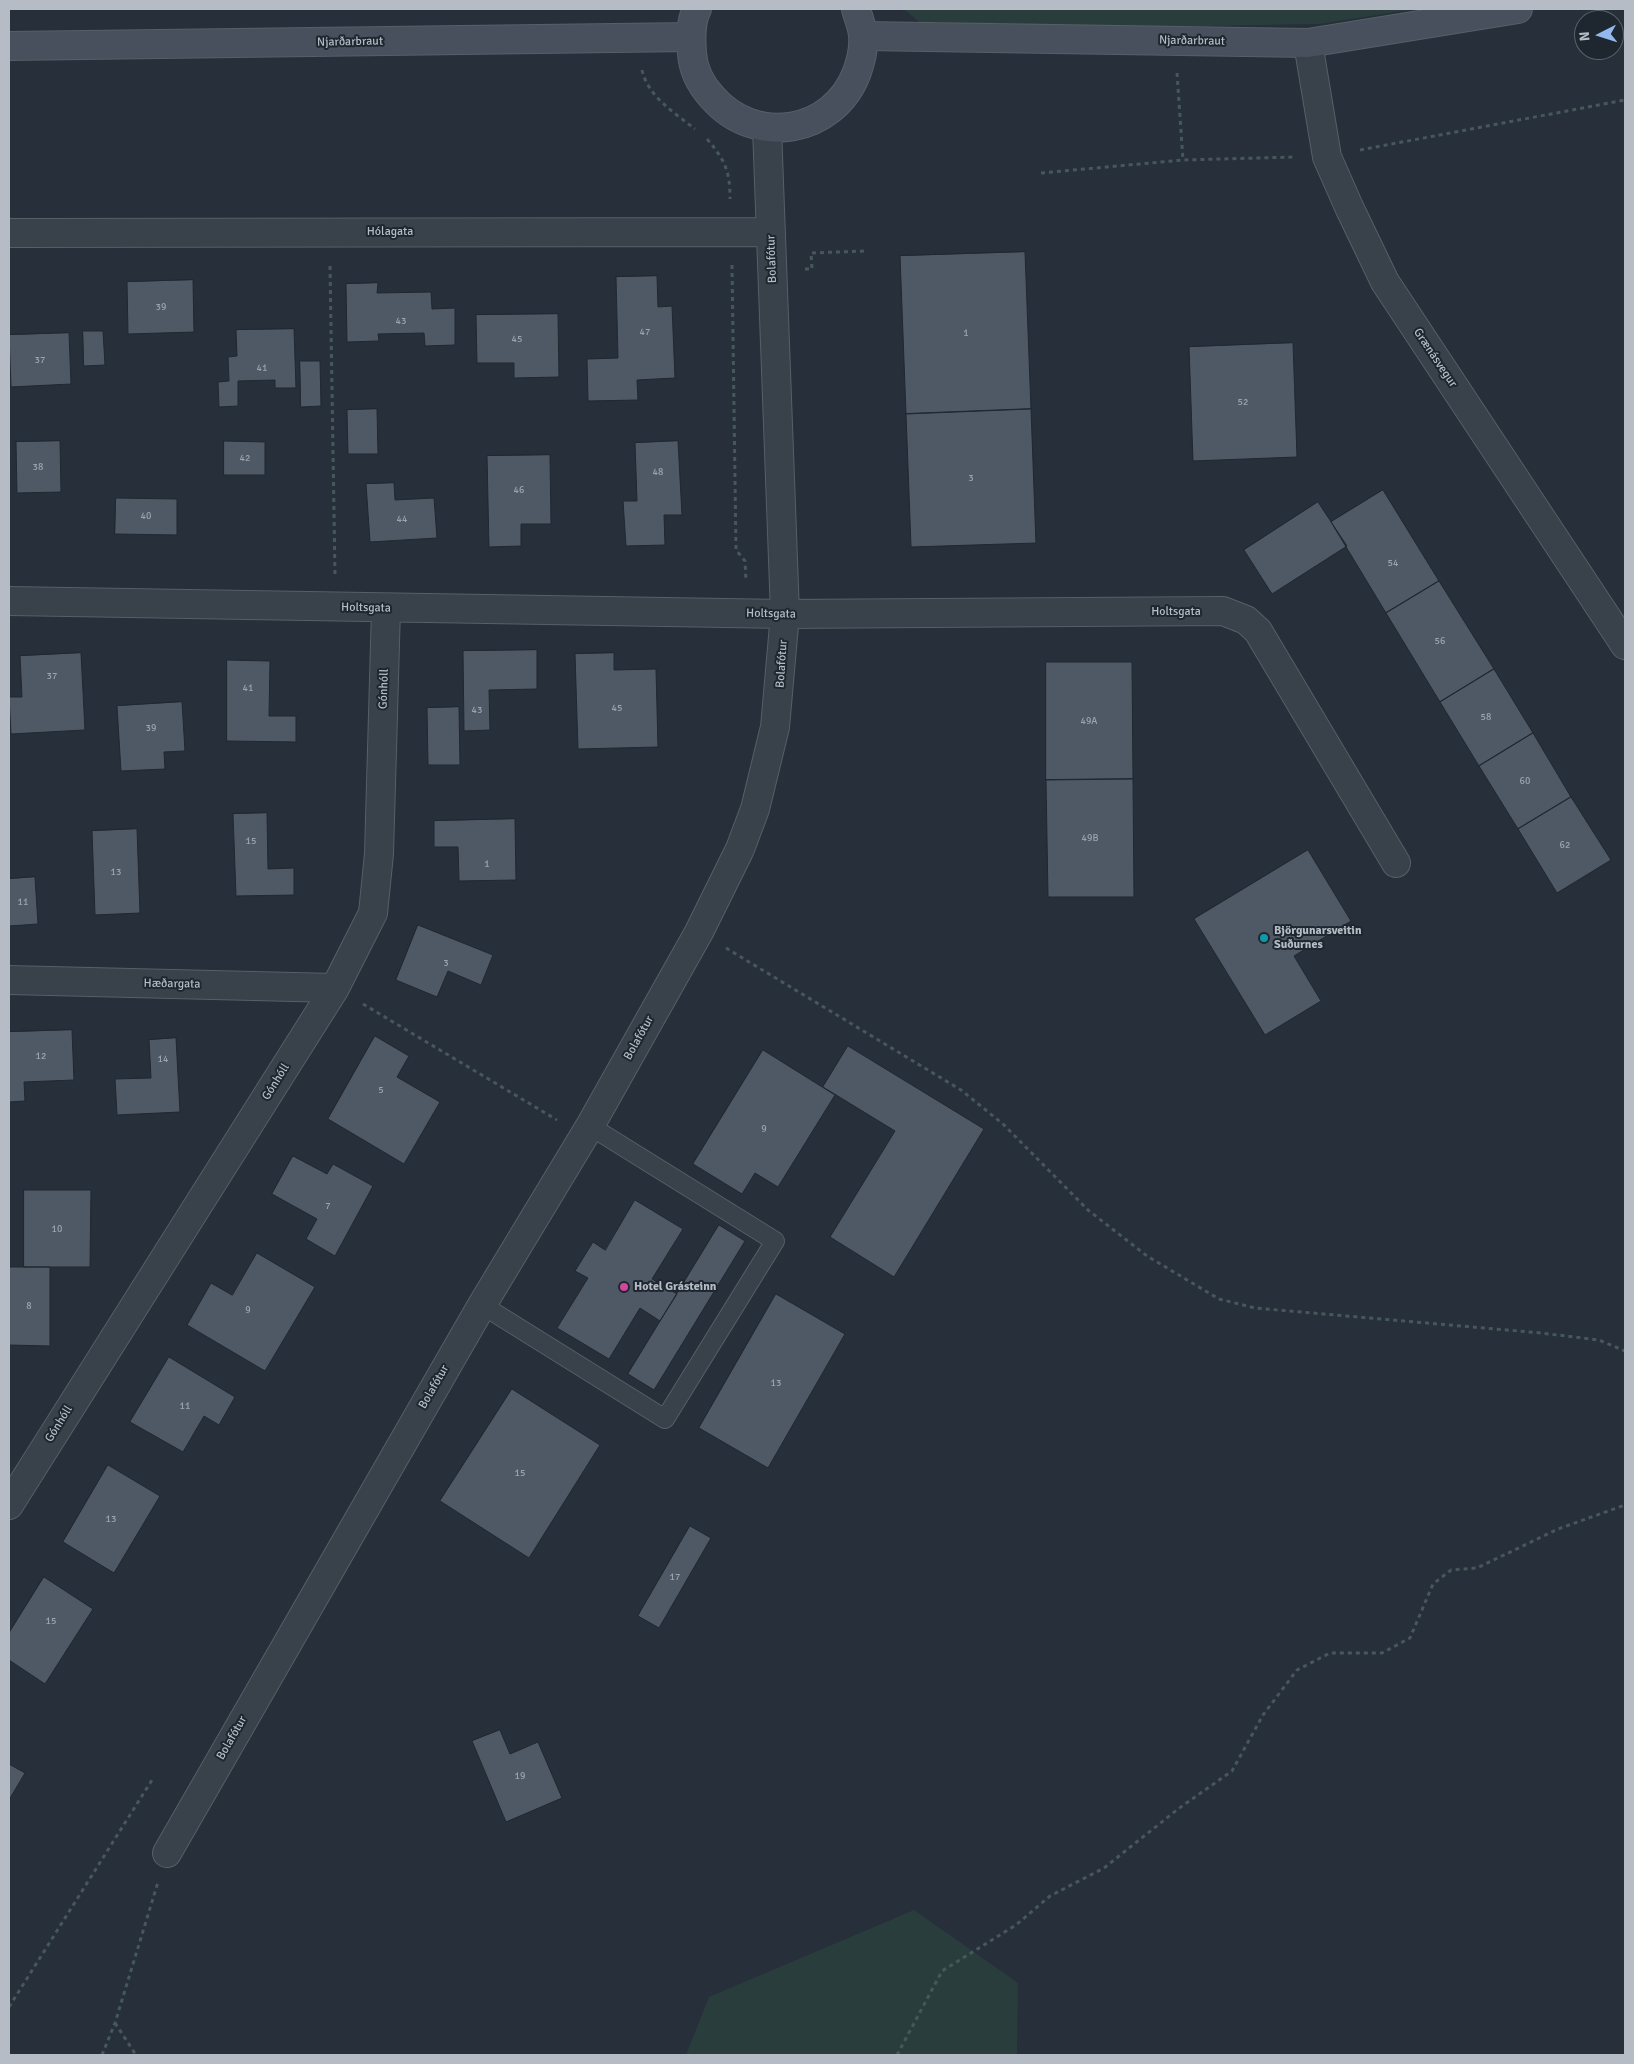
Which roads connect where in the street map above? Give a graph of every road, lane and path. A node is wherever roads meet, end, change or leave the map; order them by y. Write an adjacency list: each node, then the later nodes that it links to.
1 (697, 9): 5 (main road)
2 (856, 9): 4 (main road)
3 (1518, 9): 8 (main road, Njarðarbraut)
4 (863, 36): 7 (main road, Njarðarbraut); 10 (main road)
5 (690, 37): 6 (main road, Njarðarbraut); 10 (main road)
6 (640, 38): 9 (main road, Njarðarbraut); 11 (path)
7 (1175, 41): 8 (main road, Njarðarbraut); 13 (path)
8 (1308, 43): 23 (street, Grænásvegur)
9 (9, 46)
10 (767, 128): 17 (street, Bolafótur)
11 (700, 133)
12 (706, 138): 16 (path)
13 (1183, 160)
14 (9, 232): 15 (street, Hólagata)
15 (330, 232): 16 (street, Hólagata); 19 (path)
16 (731, 232): 17 (street, Hólagata); 21 (path)
17 (771, 232): 22 (street, Bolafótur)
18 (9, 601): 19 (street, Holtsgata)
19 (335, 608): 20 (street, Holtsgata)
20 (386, 609): 21 (street, Holtsgata); 27 (street, Gónhóll)
21 (748, 614): 22 (street, Holtsgata)
22 (785, 614): 24 (street, Holtsgata); 25 (street, Bolafótur)
23 (1625, 645)
24 (1396, 863)
25 (699, 932): 29 (street, Bolafótur); 31 (path)
26 (9, 980): 27 (street, Hæðargata)
27 (335, 988): 28 (path); 32 (street, Gónhóll)
28 (558, 1120)
29 (590, 1126): 30 (street, Bolafótur); 30 (lane)
30 (482, 1305): 35 (street, Bolafótur)
31 (1625, 1351)
32 (9, 1505)
33 (1625, 1505): 40 (path)
34 (152, 1780): 36 (path)
35 (167, 1852): 37 (path)
36 (9, 2007)
37 (115, 2023): 38 (path); 39 (path)
38 (102, 2055)
39 (136, 2055)
40 (897, 2055)

